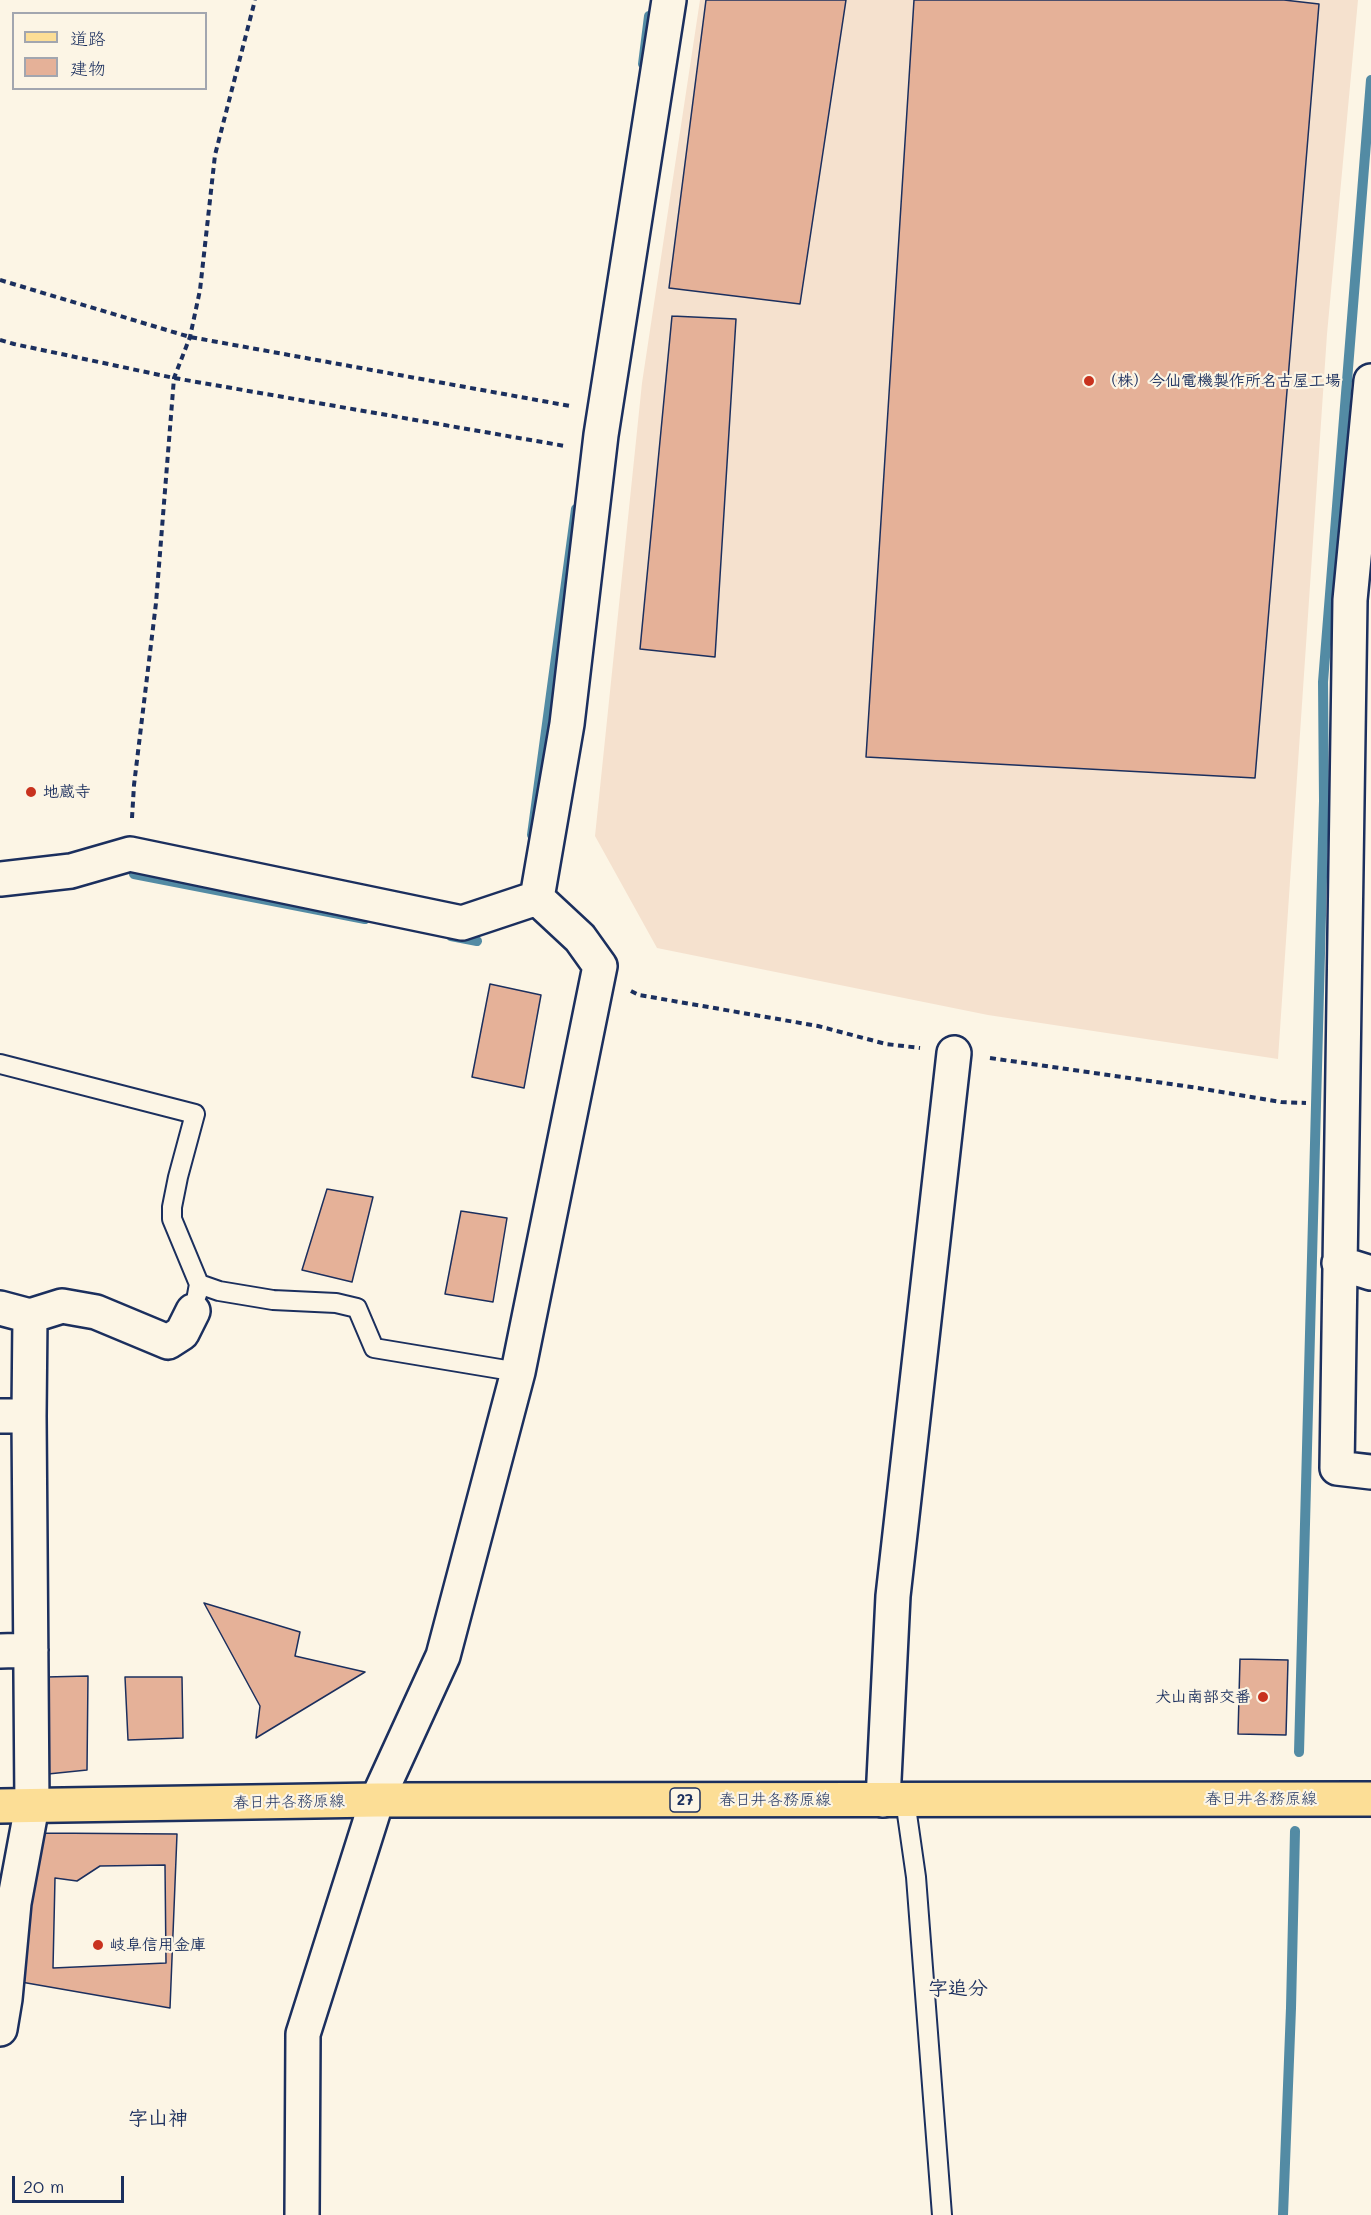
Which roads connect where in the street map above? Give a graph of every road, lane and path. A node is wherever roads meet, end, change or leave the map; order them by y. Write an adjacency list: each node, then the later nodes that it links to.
1 (255, 0): 4 (path)
2 (669, 0): 13 (street)
3 (0, 280): 4 (path)
4 (190, 337): 6 (path); 8 (path)
5 (0, 340): 6 (path)
6 (174, 378): 9 (path); 10 (path)
7 (1371, 381): 11 (street)
8 (573, 415)
9 (569, 447)
10 (130, 854): 12 (street); 13 (street)
11 (1358, 866): 16 (street)
12 (0, 879)
13 (537, 898): 20 (street)
14 (954, 1053): 26 (street)
15 (0, 1064): 18 (lane)
16 (1339, 1263): 17 (street); 22 (street)
17 (1371, 1274)
18 (196, 1298): 19 (street); 20 (lane)
19 (15, 1312): 21 (street)
20 (518, 1372): 25 (street)
21 (15, 1416): 23 (street)
22 (1371, 1472)
23 (15, 1650): 27 (street)
24 (1371, 1798): 26 (main road, 春日井各務原線 / 27)
25 (377, 1800): 26 (main road, 春日井各務原線 / 27); 27 (main road, 春日井各務原線 / 27); 29 (street)
26 (894, 1800): 30 (lane)
27 (16, 1806): 28 (street)
28 (0, 2029)
29 (302, 2215)
30 (942, 2215)

